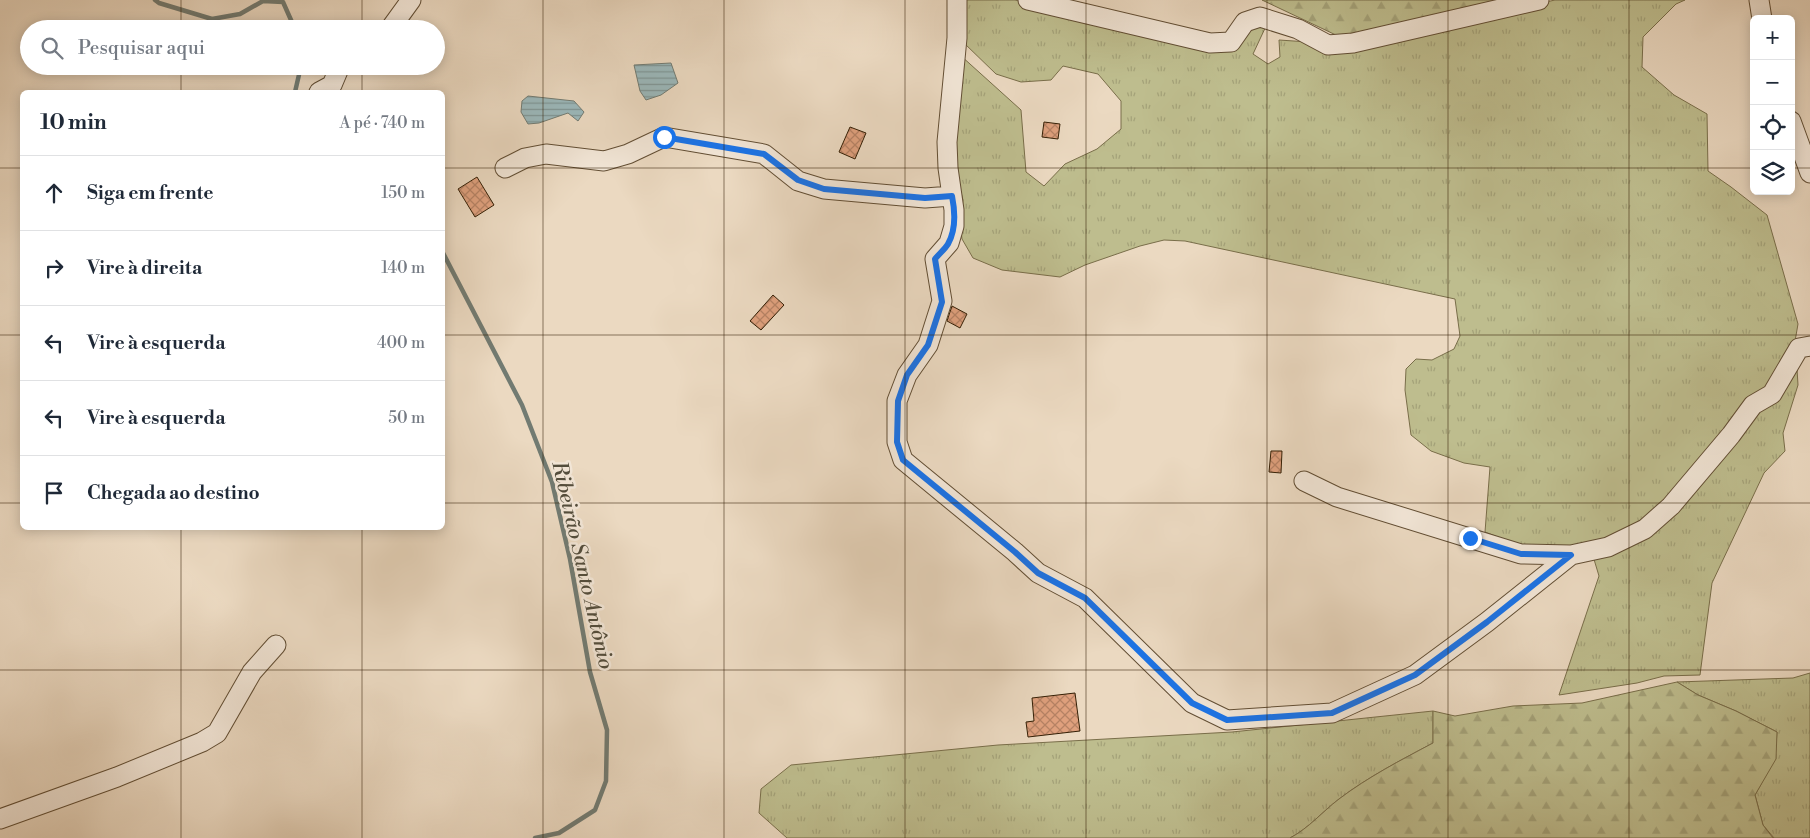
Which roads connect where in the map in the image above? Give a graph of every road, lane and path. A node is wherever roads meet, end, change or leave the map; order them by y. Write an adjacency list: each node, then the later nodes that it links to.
1 (411, 0): 7 (street)
2 (957, 0): 13 (street)
3 (1028, 0): 4 (street)
4 (1539, 0)
5 (1759, 0): 6 (street)
6 (1761, 15)
7 (397, 20)
8 (336, 75): 9 (street)
9 (323, 90)
10 (1795, 132): 12 (street)
11 (504, 168): 13 (street)
12 (1810, 173)
13 (952, 196): 16 (street)
14 (1810, 346): 16 (street)
15 (1304, 481): 16 (street)
16 (1571, 555)
17 (276, 645): 18 (street)
18 (0, 819)

